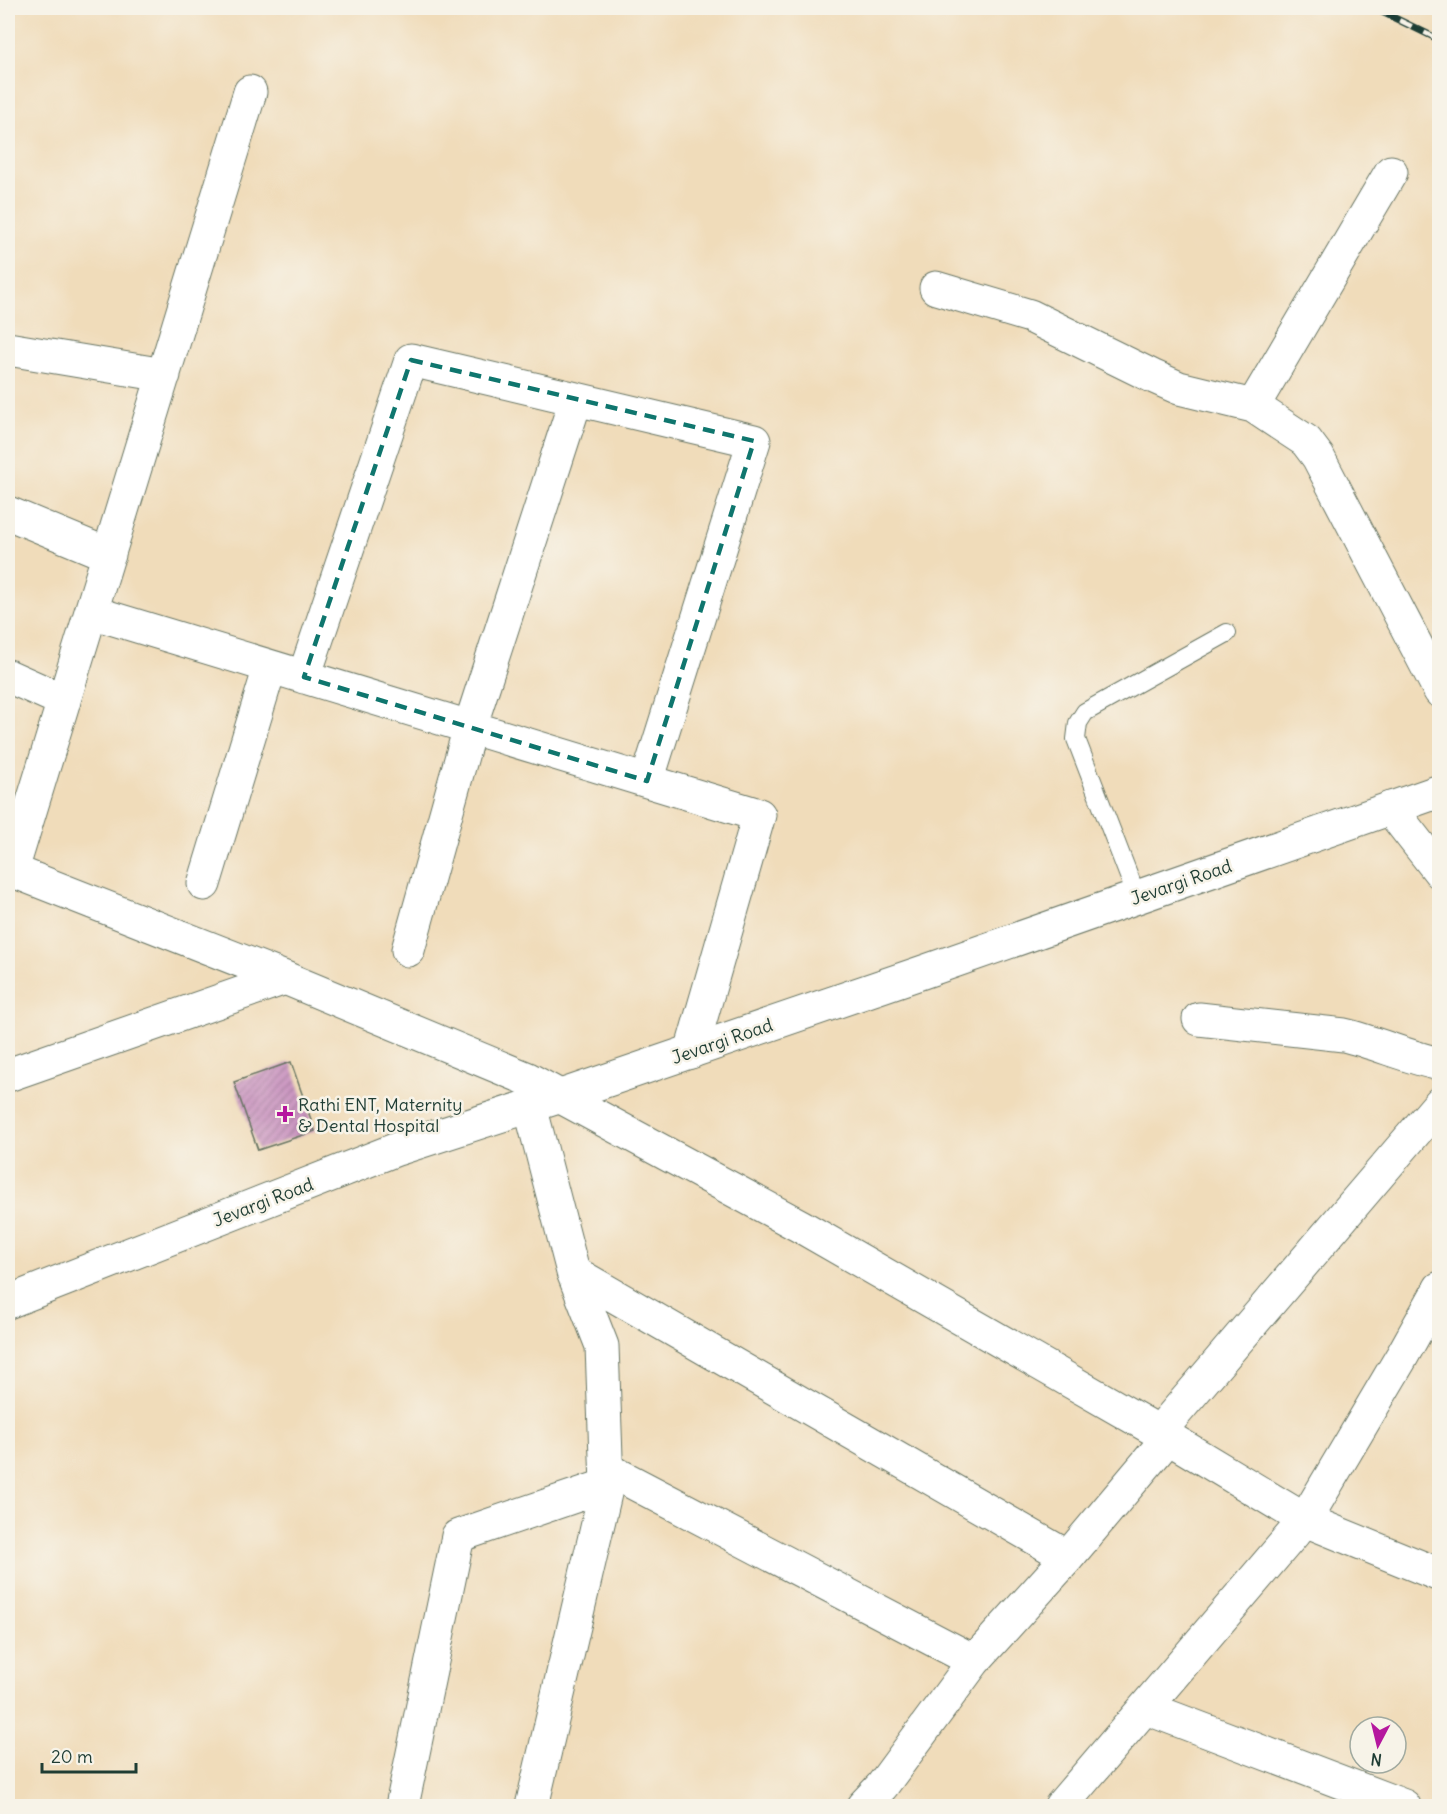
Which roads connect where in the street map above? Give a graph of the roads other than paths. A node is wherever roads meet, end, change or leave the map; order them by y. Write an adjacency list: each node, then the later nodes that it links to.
1 (250, 92): 5 (street)
2 (1391, 172): 7 (street)
3 (936, 288): 7 (street)
4 (8, 349): 5 (street)
5 (164, 375): 9 (street)
6 (576, 399): 14 (street); 17 (street); 18 (street)
7 (1252, 406): 15 (street)
8 (8, 513): 9 (street)
9 (109, 555): 10 (street)
10 (91, 612): 12 (street); 16 (street)
11 (1227, 633): 24 (lane)
12 (270, 667): 14 (street); 23 (street)
13 (8, 676): 16 (street)
14 (304, 677): 17 (street)
15 (1440, 691)
16 (64, 700): 21 (street)
17 (470, 727): 18 (street); 25 (street)
18 (647, 781): 28 (street)
19 (1440, 791): 20 (street, Jevargi Road)
20 (1390, 808): 22 (street); 24 (street, Jevargi Road)
21 (10, 870): 26 (street)
22 (1440, 872)
23 (204, 884)
24 (1137, 897): 28 (street, Jevargi Road)
25 (408, 950)
26 (285, 978): 30 (street); 31 (street)
27 (1199, 1019): 29 (street)
28 (691, 1052): 31 (street, Jevargi Road)
29 (1440, 1064)
30 (8, 1076)
31 (561, 1096): 33 (street, Jevargi Road); 37 (street)
32 (1440, 1103): 37 (street)
33 (530, 1106): 34 (street); 36 (street, Jevargi Road)
34 (573, 1272): 38 (street); 40 (street)
35 (1440, 1288): 39 (street)
36 (8, 1302)
37 (1163, 1435): 39 (street); 40 (street)
38 (607, 1477): 42 (street); 44 (street); 45 (street)
39 (1305, 1520): 41 (street); 43 (street)
40 (1068, 1557): 42 (street)
41 (1440, 1575)
42 (974, 1661): 46 (street)
43 (1146, 1708): 47 (street); 48 (street)
44 (402, 1806)
45 (532, 1806)
46 (863, 1806)
47 (1061, 1806)
48 (1404, 1806)

